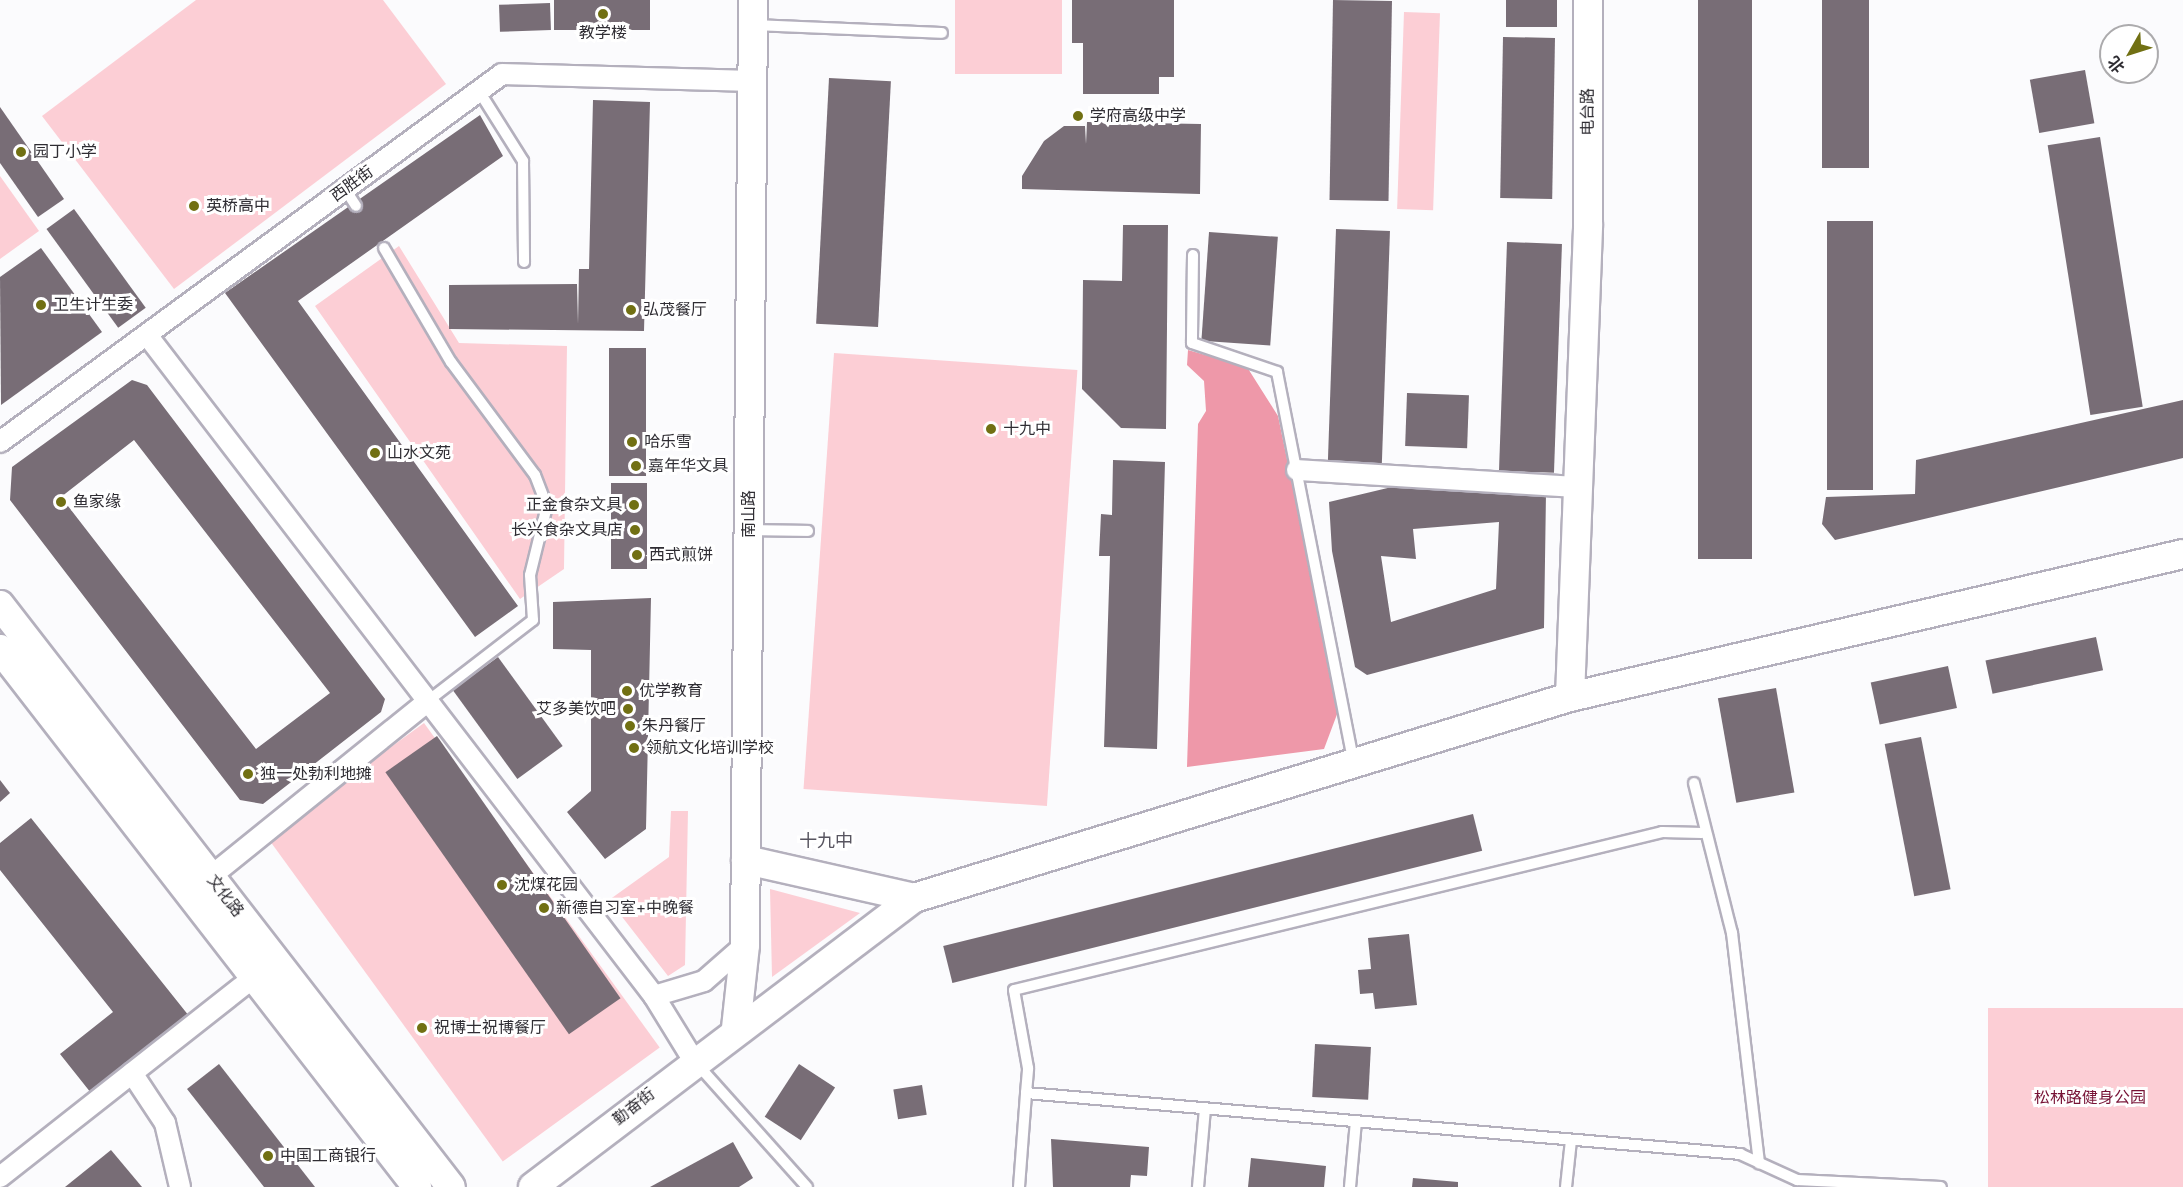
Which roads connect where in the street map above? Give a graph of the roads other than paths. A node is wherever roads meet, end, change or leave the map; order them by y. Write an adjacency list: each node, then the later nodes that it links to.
1 (1588, 0): 14 (street, 电台路)
2 (753, 13): 3 (lane); 4 (street, 南山路)
3 (942, 33)
4 (752, 81): 5 (street, 西胜街); 15 (street, 南山路)
5 (479, 91): 6 (street, 西胜街); 10 (lane)
6 (345, 189): 7 (lane); 11 (street, 西胜街)
7 (356, 206)
8 (384, 248): 21 (lane)
9 (1193, 255): 13 (lane)
10 (524, 261)
11 (147, 335): 12 (street, 西胜街); 21 (street)
12 (0, 442)
13 (1297, 470): 14 (street); 22 (lane)
14 (1578, 487): 20 (street, 电台路)
15 (748, 530): 16 (lane); 25 (street, 南山路)
16 (808, 531)
17 (2183, 554): 20 (street)
18 (0, 606): 26 (street, 文化路)
19 (0, 649): 29 (street, 文化路)
20 (1569, 697): 22 (street)
21 (428, 701): 26 (street); 30 (street)
22 (1354, 763): 27 (street)
23 (1694, 783): 24 (lane)
24 (1702, 833): 34 (lane); 38 (lane)
25 (746, 860): 27 (street); 28 (street, 南山路)
26 (210, 877): 44 (street, 文化路)
27 (914, 898): 31 (street, 勤奋街)
28 (745, 945): 30 (street); 31 (street, 南山路)
29 (254, 977): 33 (street); 43 (street, 文化路)
30 (654, 996): 32 (street)
31 (736, 1028): 32 (street, 勤奋街)
32 (694, 1061): 45 (street, 勤奋街); 46 (lane)
33 (132, 1073): 39 (street); 42 (street)
34 (1026, 1093): 35 (lane); 47 (lane)
35 (1205, 1108): 36 (lane); 48 (lane)
36 (1356, 1121): 37 (lane); 49 (lane)
37 (1570, 1140): 38 (lane); 50 (lane)
38 (1759, 1163): 40 (lane)
39 (0, 1177)
40 (1807, 1184): 41 (lane)
41 (1889, 1186): 51 (lane)
42 (180, 1187)
43 (417, 1187)
44 (451, 1187)
45 (533, 1187)
46 (807, 1187)
47 (1019, 1187)
48 (1198, 1187)
49 (1350, 1187)
50 (1566, 1187)
51 (1941, 1187)

